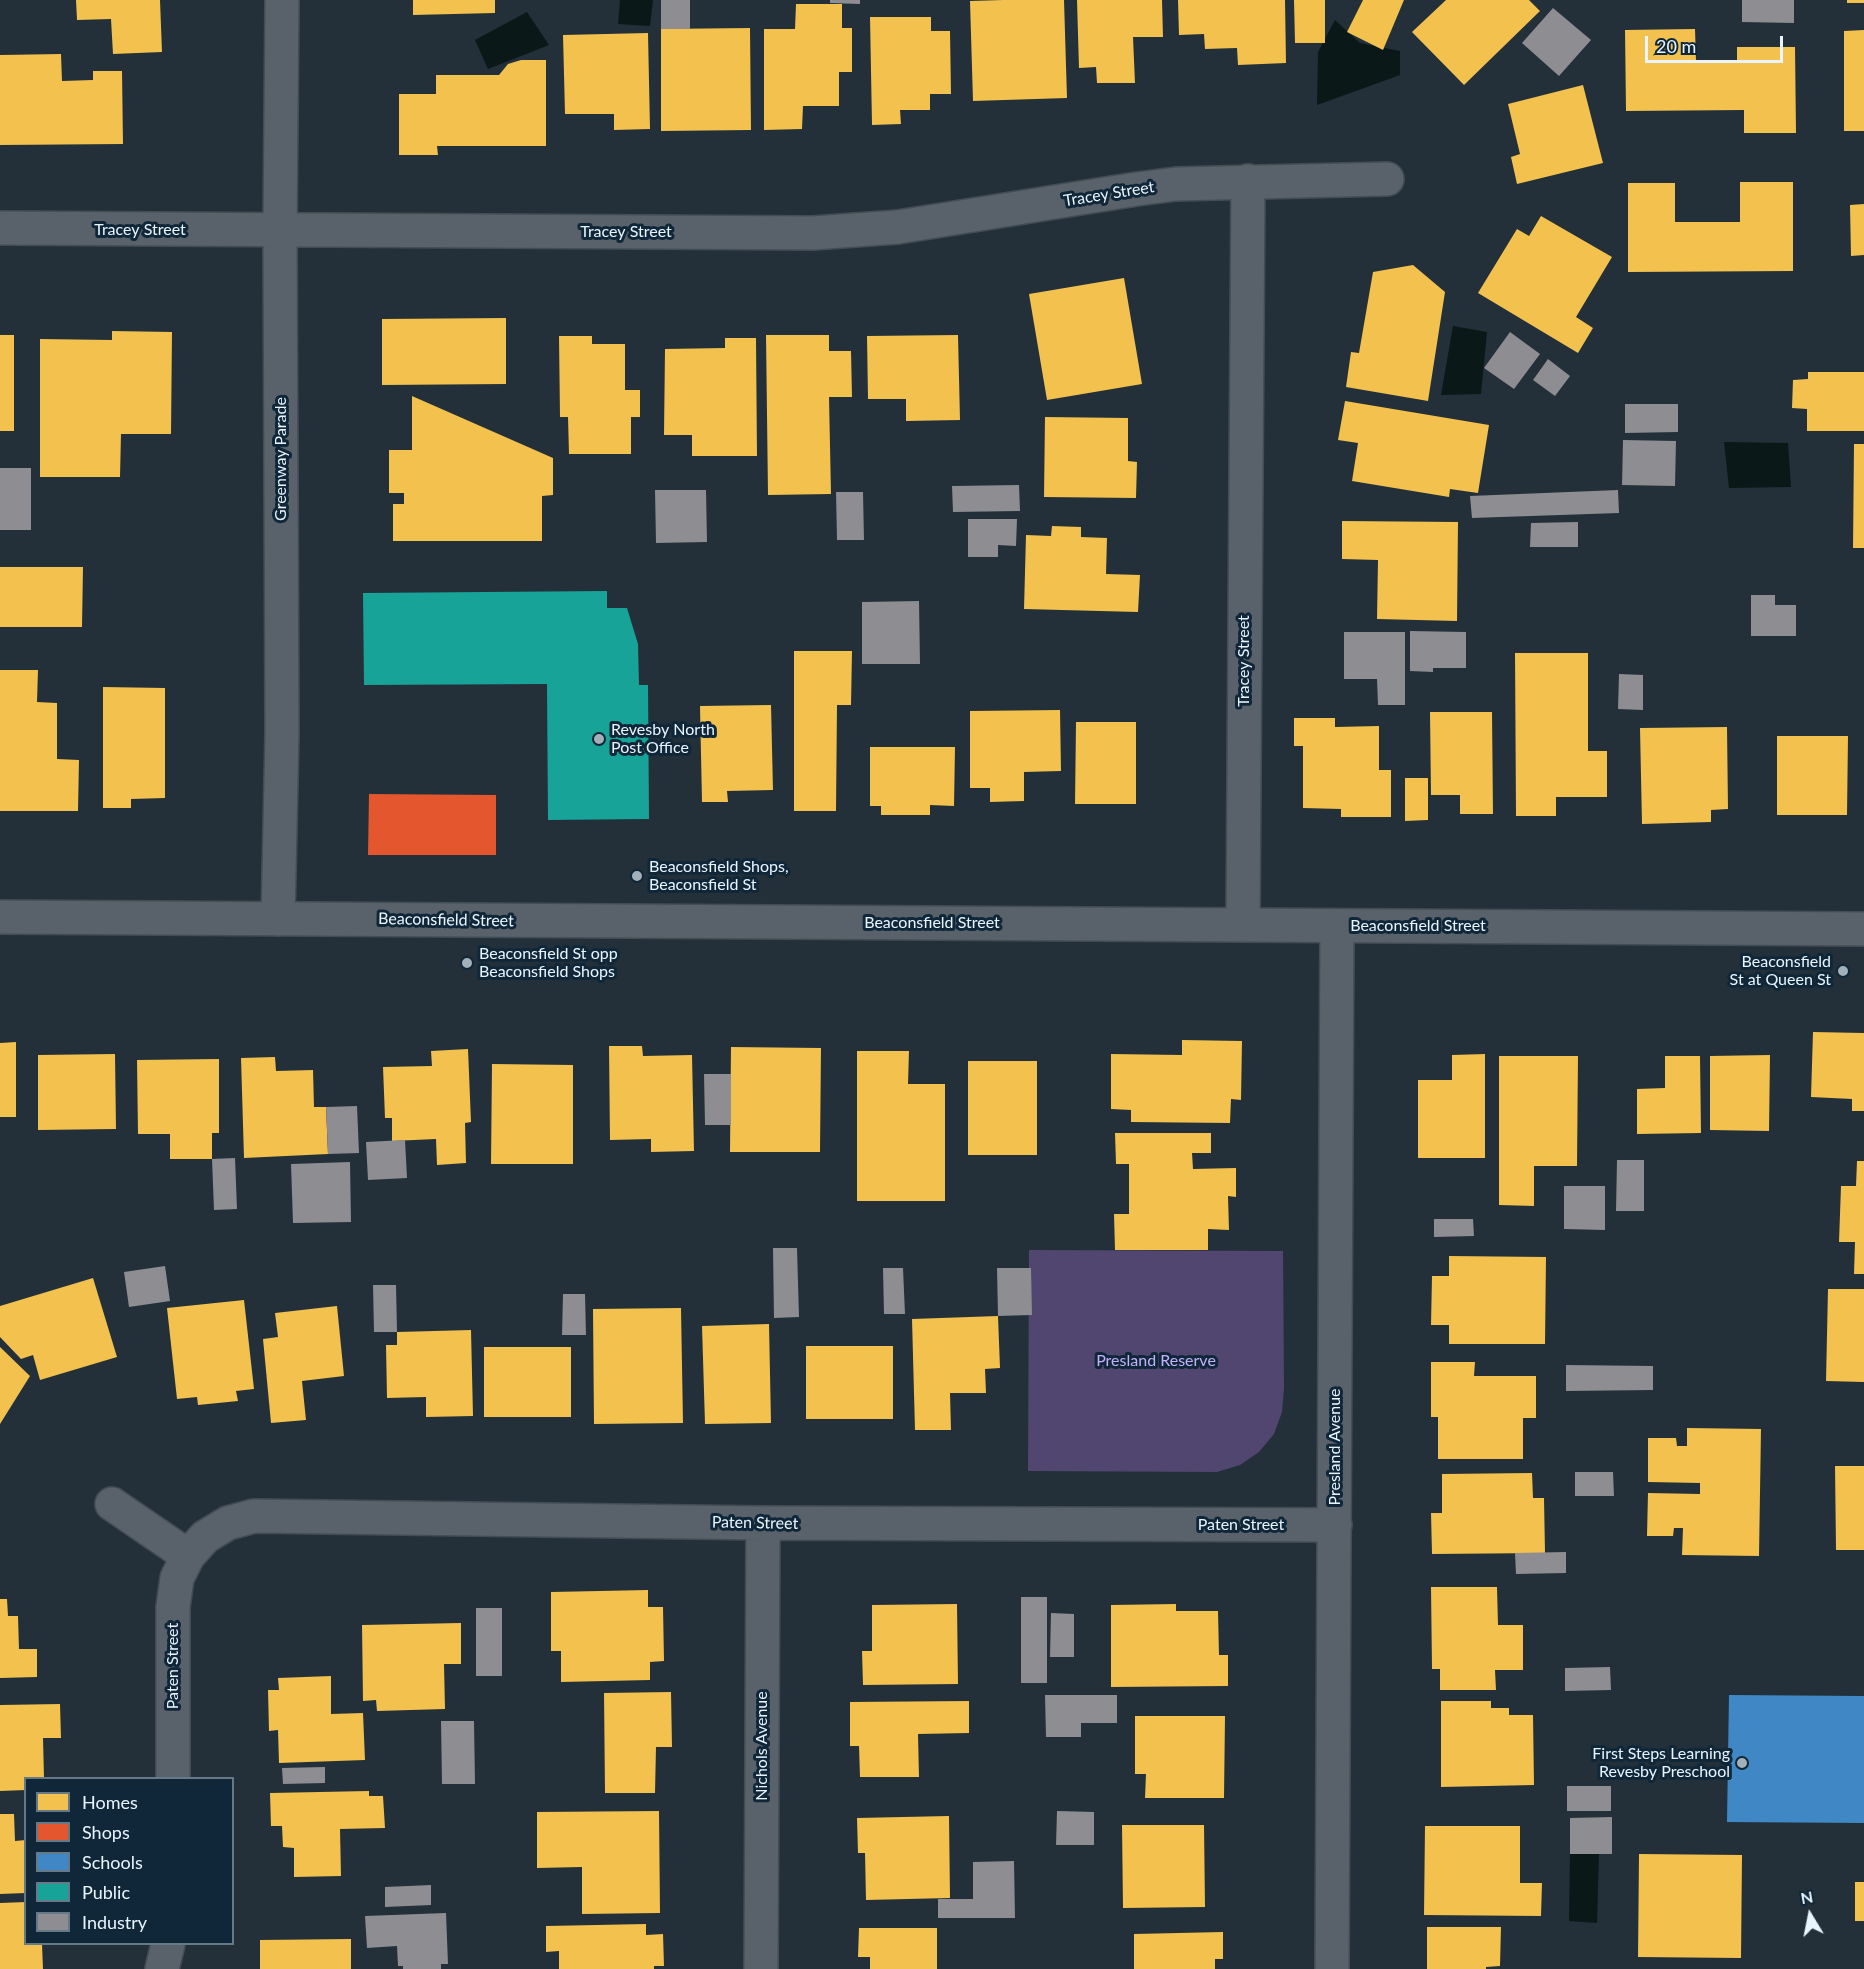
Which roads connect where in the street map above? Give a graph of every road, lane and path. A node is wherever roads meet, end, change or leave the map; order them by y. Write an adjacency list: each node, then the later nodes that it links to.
1 (282, 0): 5 (street, Greenway Parade)
2 (1387, 178): 3 (street, Tracey Street)
3 (1248, 181): 5 (street, Tracey Street); 8 (street, Tracey Street)
4 (0, 228): 5 (street, Tracey Street)
5 (280, 231): 7 (street, Greenway Parade)
6 (0, 917): 7 (street, Beaconsfield Street)
7 (278, 919): 8 (street, Beaconsfield Street)
8 (1243, 924): 9 (street, Beaconsfield Street)
9 (1337, 926): 10 (street, Beaconsfield Street); 13 (street, Presland Avenue)
10 (1864, 929)
11 (112, 1504): 14 (street)
12 (763, 1523): 13 (street, Paten Street); 14 (street, Paten Street); 18 (street, Nichols Avenue)
13 (1335, 1525): 19 (street, Presland Avenue)
14 (188, 1556): 15 (street, Paten Street)
15 (173, 1777)
16 (168, 1945): 17 (street)
17 (162, 1969)
18 (761, 1969)
19 (1332, 1969)

